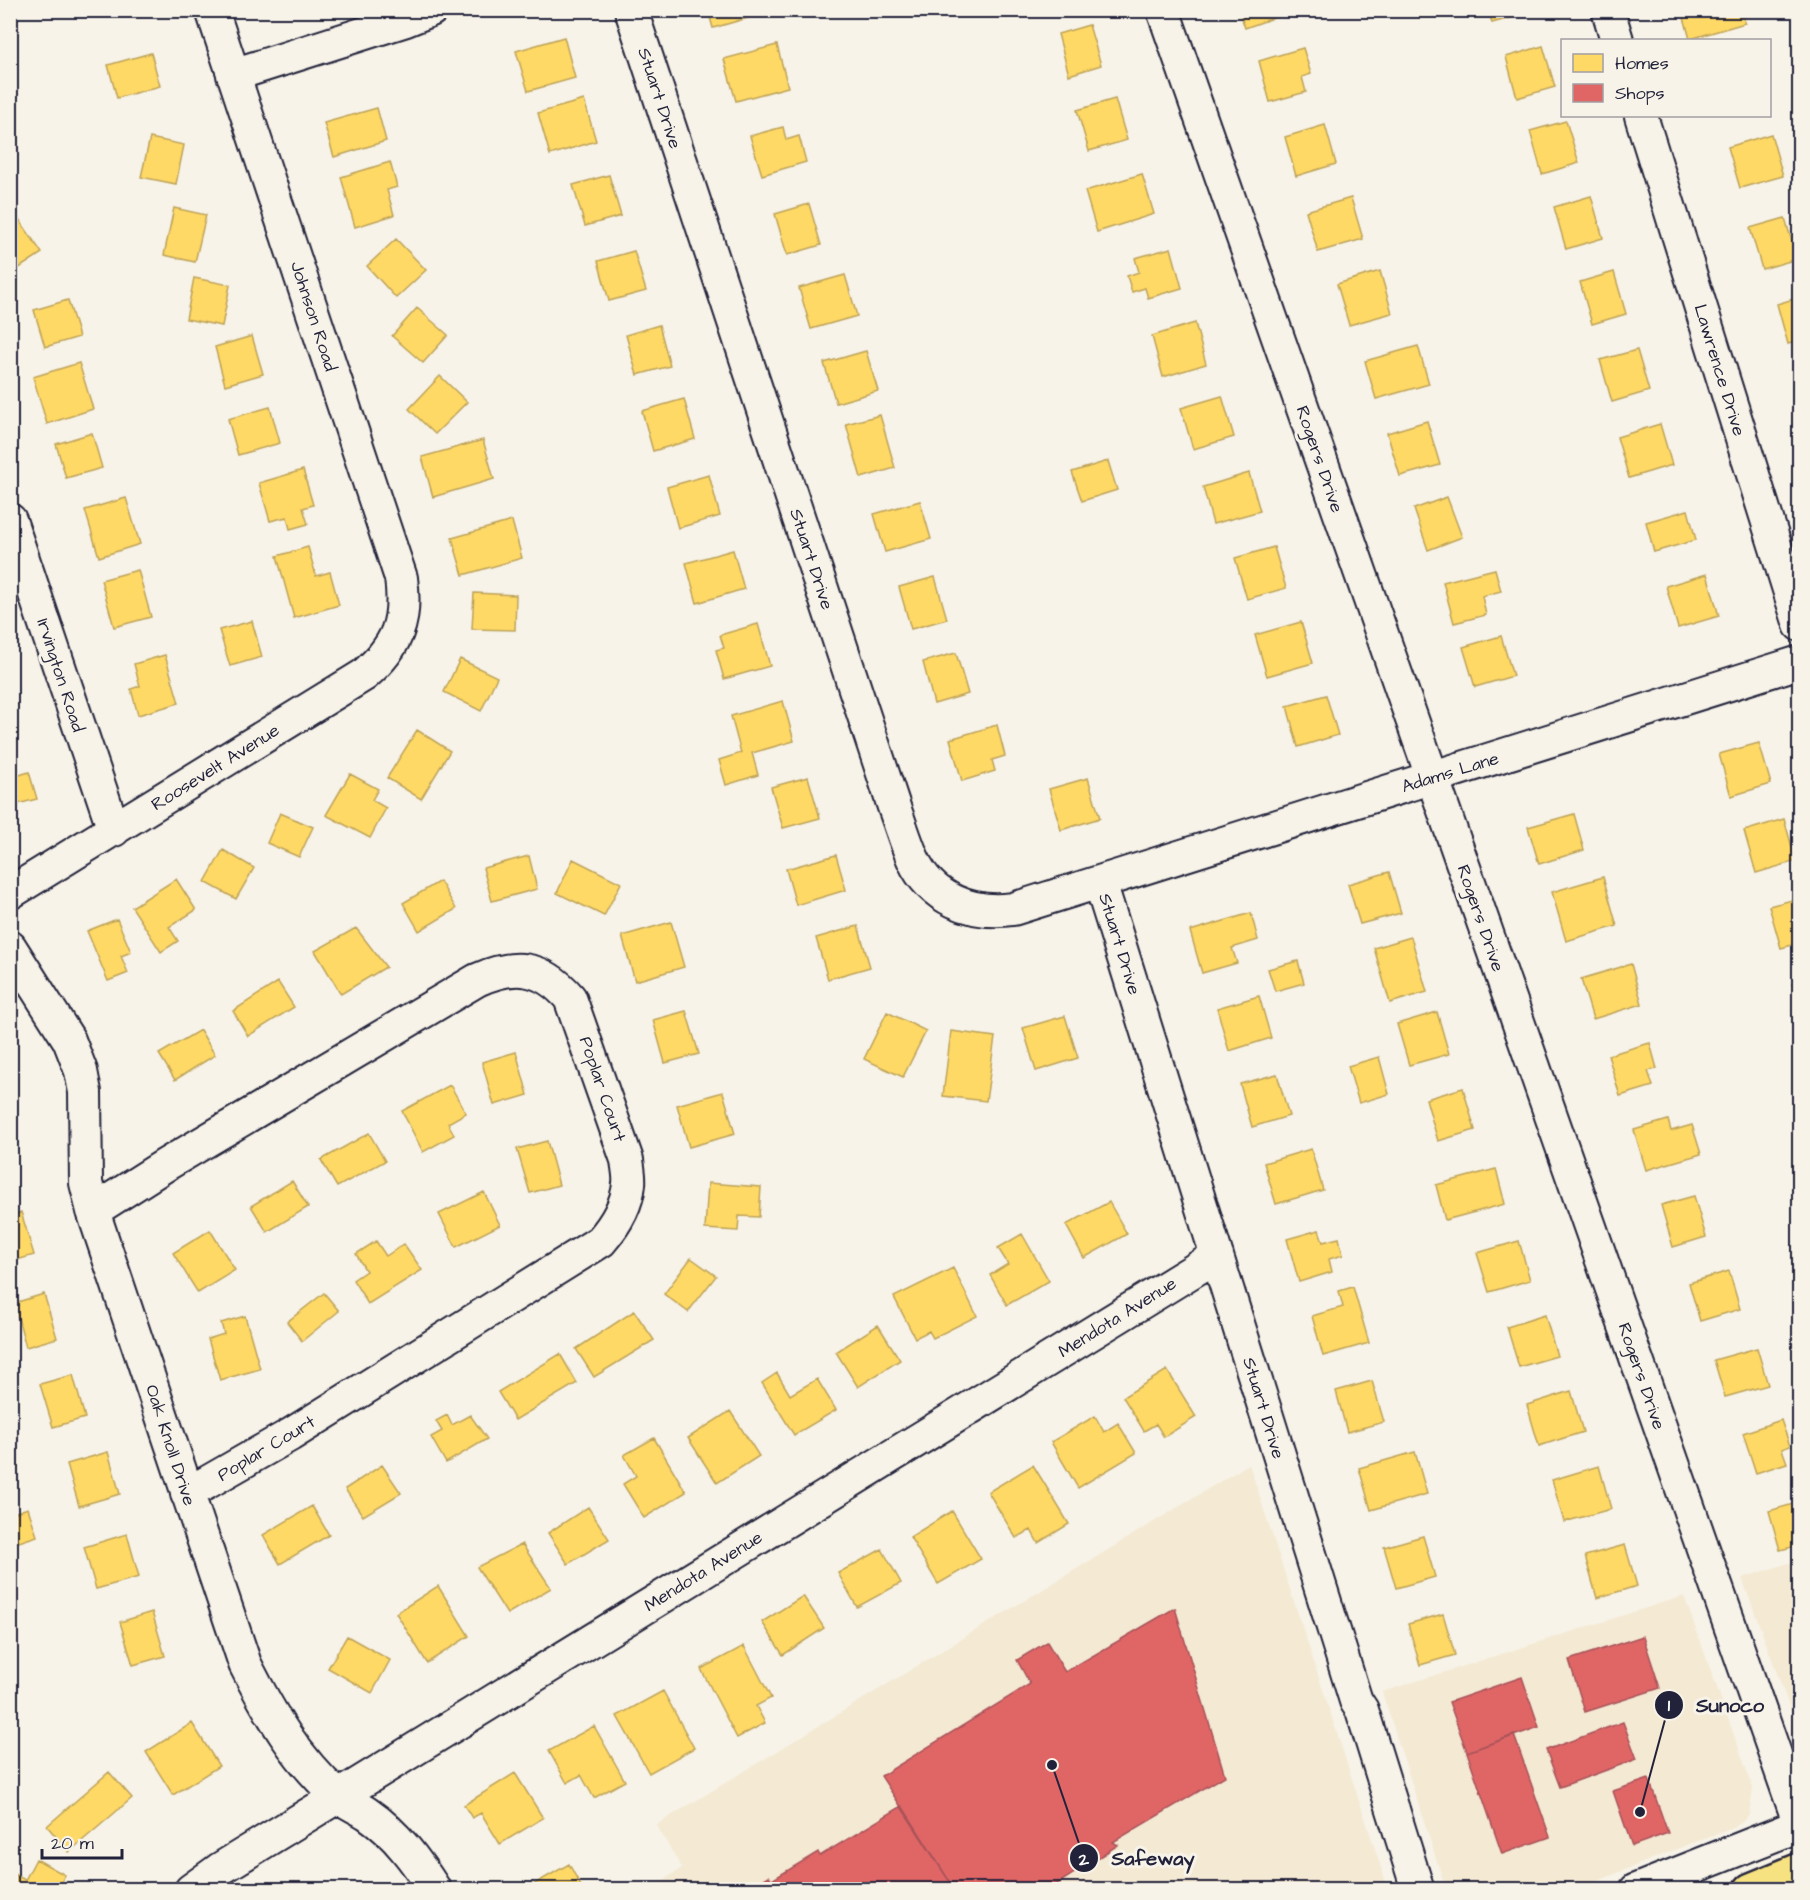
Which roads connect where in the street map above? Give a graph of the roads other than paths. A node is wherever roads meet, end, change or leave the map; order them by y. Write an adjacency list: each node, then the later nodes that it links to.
1 (212, 10): 7 (street, Johnson Road)
2 (431, 10): 7 (street)
3 (631, 10): 15 (street, Stuart Drive)
4 (1163, 10): 13 (street, Rogers Drive)
5 (1608, 10): 6 (street)
6 (1617, 39)
7 (234, 75): 10 (street, Johnson Road)
8 (1641, 117): 11 (street, Lawrence Drive)
9 (10, 520): 14 (street, Irvington Road)
10 (400, 623): 14 (street, Roosevelt Avenue)
11 (1800, 625)
12 (1800, 662): 13 (street, Adams Lane)
13 (1432, 778): 15 (street, Adams Lane); 22 (street, Rogers Drive)
14 (114, 830): 16 (street, Roosevelt Avenue)
15 (1100, 882): 19 (street, Stuart Drive)
16 (10, 893)
17 (10, 947): 18 (street, Oak Knoll Drive)
18 (93, 1211): 20 (street, Oak Knoll Drive); 20 (street, Poplar Court)
19 (1216, 1256): 21 (street, Mendota Avenue); 26 (street, Stuart Drive)
20 (187, 1494): 21 (street, Oak Knoll Drive)
21 (338, 1796): 24 (street, Mendota Avenue); 25 (street, Oak Knoll Drive)
22 (1800, 1825): 27 (street)
23 (1800, 1870): 28 (main road)
24 (191, 1890)
25 (435, 1890)
26 (1418, 1890)
27 (1636, 1890)
28 (1751, 1890)

